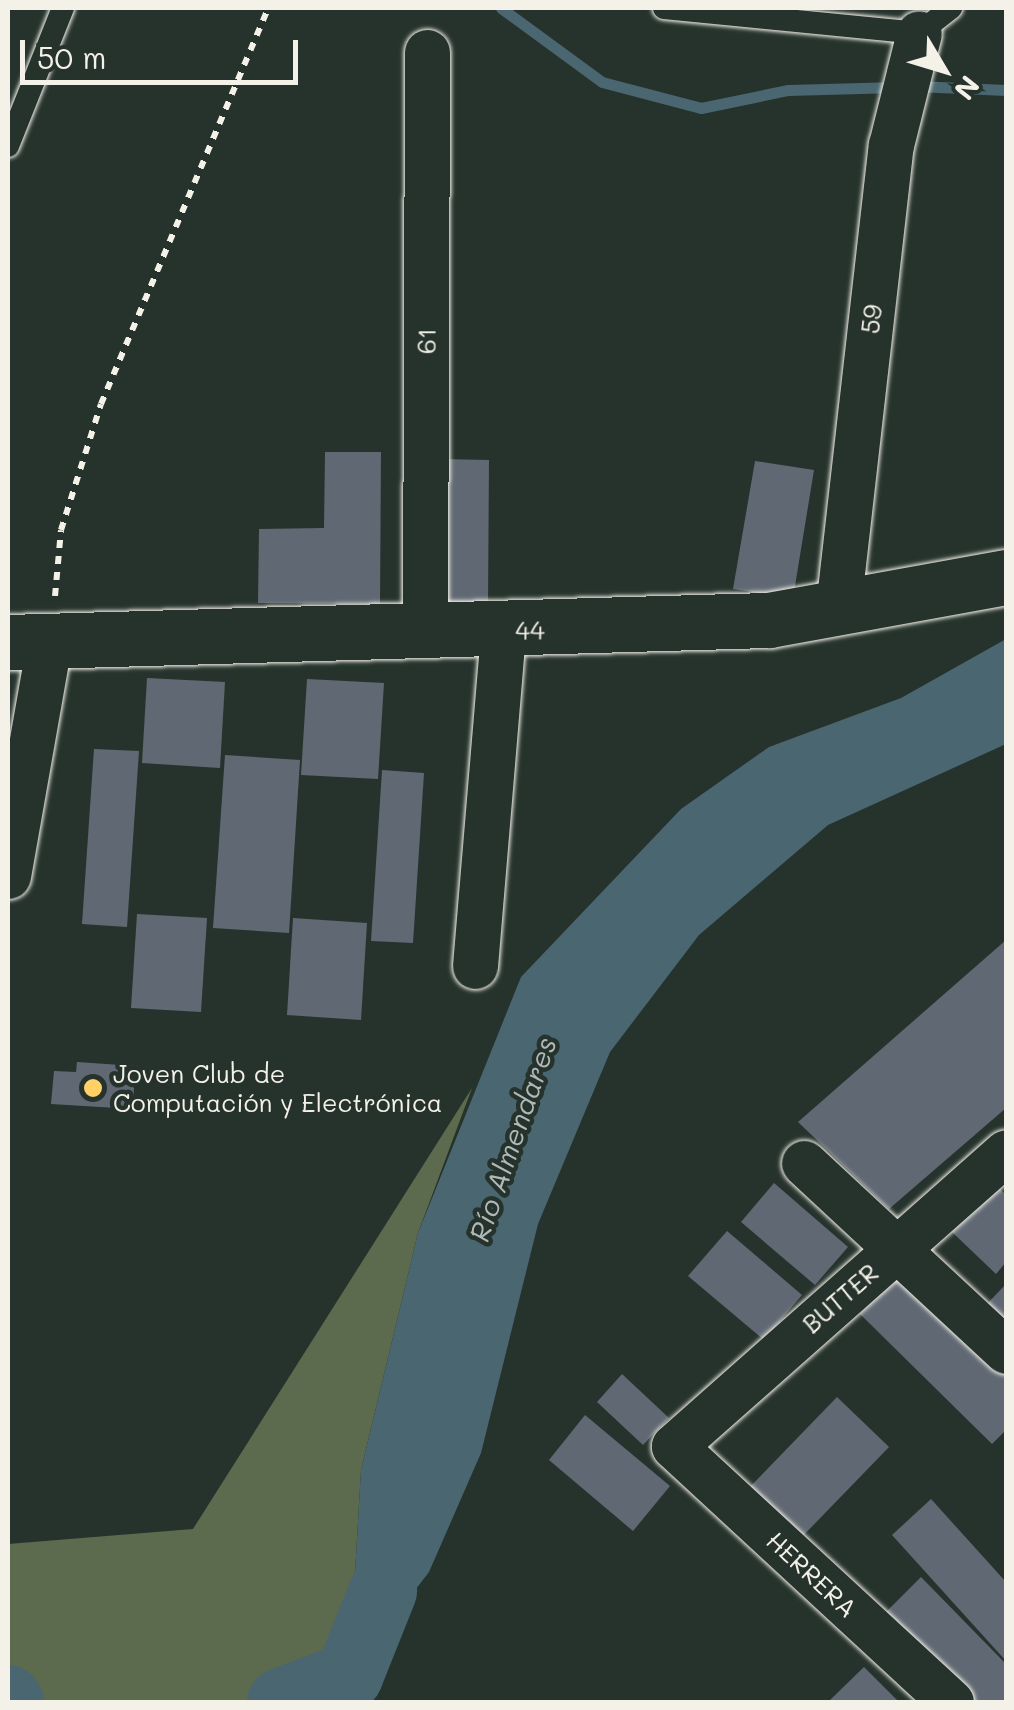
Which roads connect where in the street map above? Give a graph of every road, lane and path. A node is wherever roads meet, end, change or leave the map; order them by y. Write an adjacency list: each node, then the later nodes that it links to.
1 (63, 8): 6 (lane)
2 (268, 8): 11 (path)
3 (664, 8): 4 (lane)
4 (935, 20): 8 (street, 59)
5 (426, 52): 10 (street, 61)
6 (8, 146)
7 (1006, 577): 8 (street, 44)
8 (838, 608): 9 (street, 44)
9 (504, 630): 10 (street, 44); 13 (street)
10 (425, 631): 11 (street, 44)
11 (29, 640): 12 (street)
12 (8, 876)
13 (476, 966)
14 (1006, 1152): 16 (street, BUTTER)
15 (804, 1162): 16 (street)
16 (898, 1247): 17 (street); 18 (street, BUTTER)
17 (1006, 1351)
18 (674, 1446): 19 (street, HERRERA)
19 (951, 1702)

